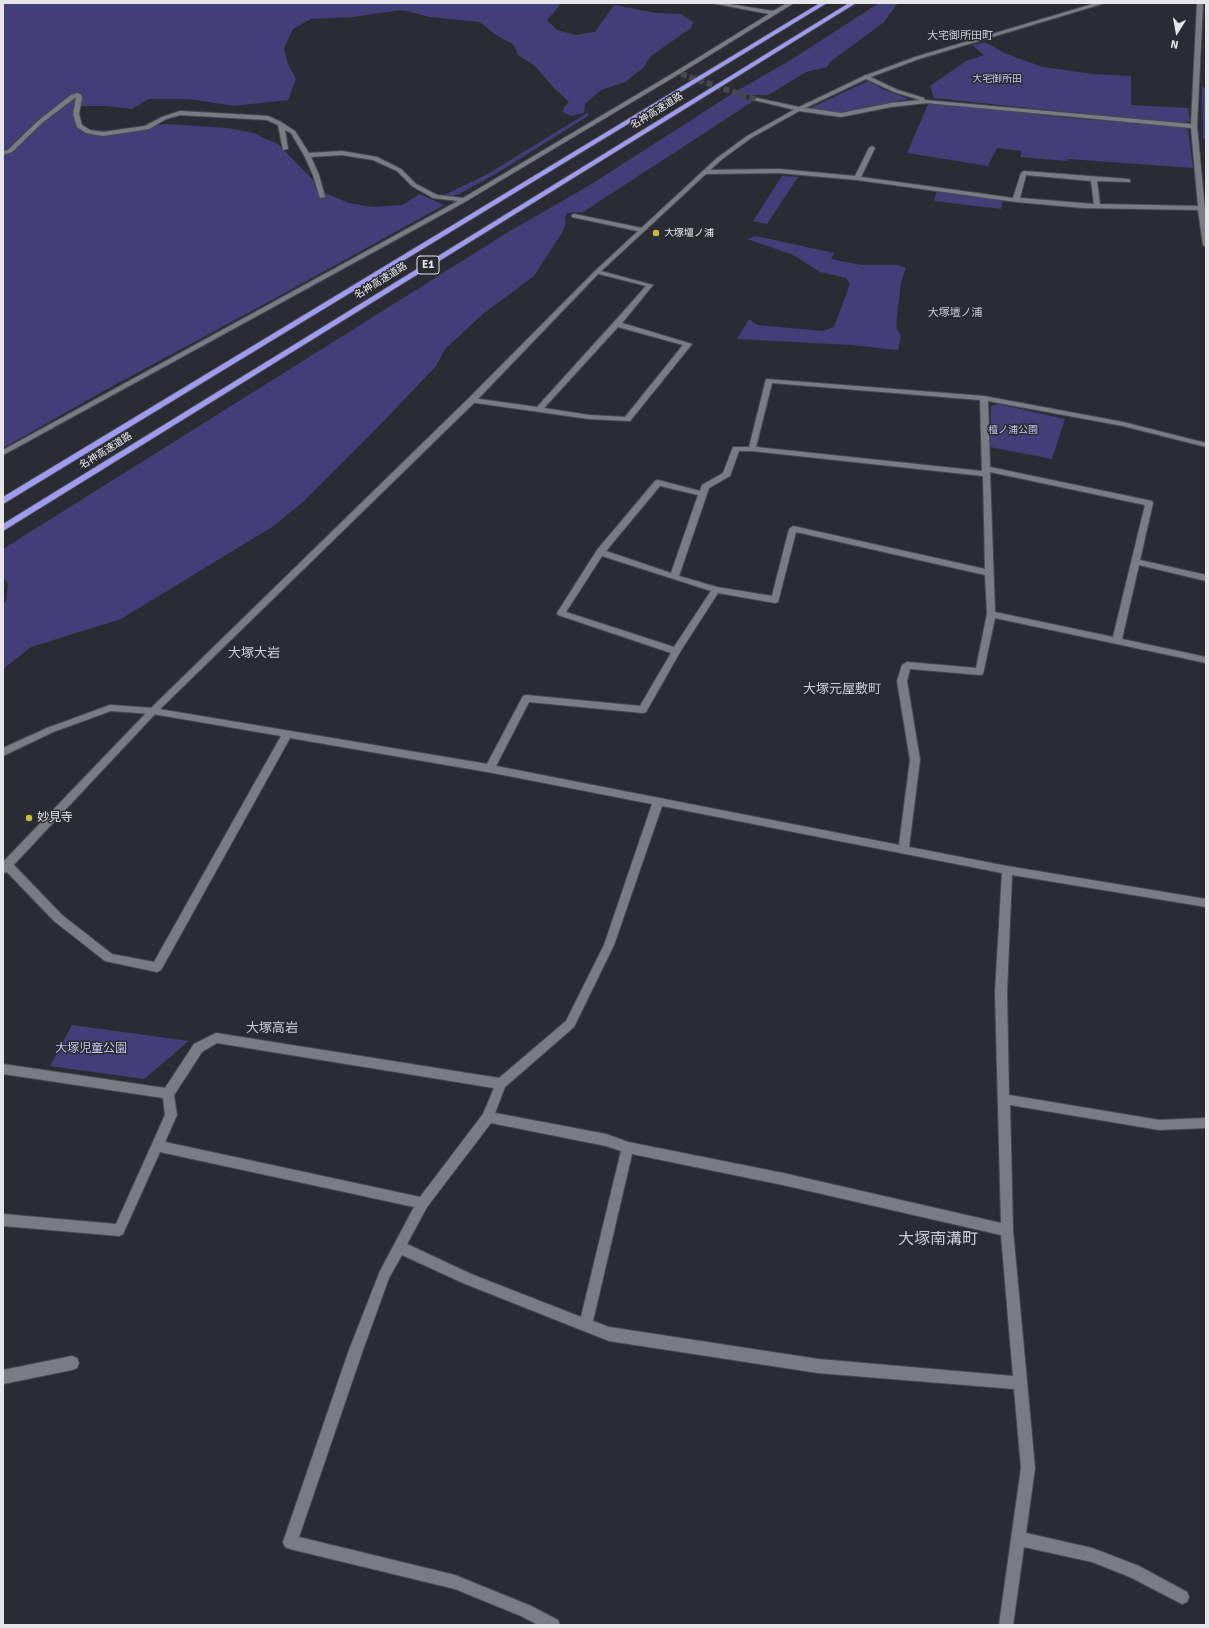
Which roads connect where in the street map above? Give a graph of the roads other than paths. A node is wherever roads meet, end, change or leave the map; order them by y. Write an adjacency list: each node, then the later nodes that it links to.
1 (714, 3): 7 (street)
2 (791, 3): 7 (street)
3 (824, 3): 41 (highway, 名神高速道路 / E1)
4 (853, 3): 42 (highway, 名神高速道路 / E1)
5 (1102, 3): 8 (street)
6 (1200, 3): 13 (street)
7 (773, 13): 23 (street)
8 (866, 77): 10 (street); 11 (street)
9 (756, 100): 11 (street)
10 (927, 101): 11 (street); 13 (street)
11 (799, 109): 18 (street)
12 (281, 125): 15 (street); 16 (street); 17 (street)
13 (1194, 126): 26 (street)
14 (872, 148): 19 (street)
15 (285, 149)
16 (3, 153)
17 (307, 155): 22 (street); 23 (street)
18 (705, 172): 19 (street); 29 (street)
19 (857, 178): 24 (street)
20 (1094, 179): 21 (street); 24 (street); 25 (street)
21 (1128, 181)
22 (322, 198)
23 (464, 200): 38 (street)
24 (1016, 200): 25 (street)
25 (1098, 206): 26 (street)
26 (1201, 208): 28 (street)
27 (574, 216): 29 (street)
28 (1204, 220): 30 (street)
29 (642, 230): 31 (street)
30 (1206, 245)
31 (597, 272): 32 (street); 34 (street)
32 (617, 324): 35 (street); 35 (street)
33 (984, 398): 36 (street); 37 (street); 39 (street)
34 (472, 400): 35 (street); 53 (street)
35 (538, 410)
36 (1206, 445)
37 (752, 449): 39 (street); 40 (street)
38 (3, 453)
39 (986, 471): 44 (street); 45 (street)
40 (702, 494): 43 (street); 46 (street)
41 (3, 501)
42 (3, 528)
43 (600, 552): 46 (street); 51 (street)
44 (1136, 562): 47 (street); 50 (street)
45 (990, 573): 48 (street); 49 (street)
46 (674, 577): 48 (street)
47 (1206, 578)
48 (716, 590): 51 (street)
49 (991, 614): 50 (street); 58 (street)
50 (1118, 641): 52 (street)
51 (676, 651): 56 (street)
52 (1206, 660)
53 (153, 711): 54 (street); 55 (street); 59 (street)
54 (287, 734): 56 (street); 59 (street)
55 (3, 752)
56 (489, 769): 57 (street)
57 (658, 802): 58 (street); 63 (street)
58 (904, 849): 60 (street)
59 (5, 867)
60 (1007, 870): 61 (street); 65 (street)
61 (1206, 903)
62 (3, 1069): 64 (street)
63 (500, 1084): 64 (street); 66 (street)
64 (168, 1094): 68 (street)
65 (1003, 1099): 67 (street); 72 (street)
66 (488, 1117): 69 (street); 70 (street)
67 (1206, 1123)
68 (158, 1146): 70 (street); 71 (street)
69 (628, 1148): 72 (street); 74 (street)
70 (423, 1203): 73 (street)
71 (3, 1220)
72 (1006, 1230): 77 (street)
73 (400, 1247): 74 (street); 80 (street)
74 (586, 1325): 77 (street)
75 (72, 1363): 76 (street)
76 (5, 1380)
77 (1020, 1383): 78 (street)
78 (1019, 1539): 79 (street); 81 (street)
79 (1182, 1597)
80 (553, 1625)
81 (1006, 1625)

